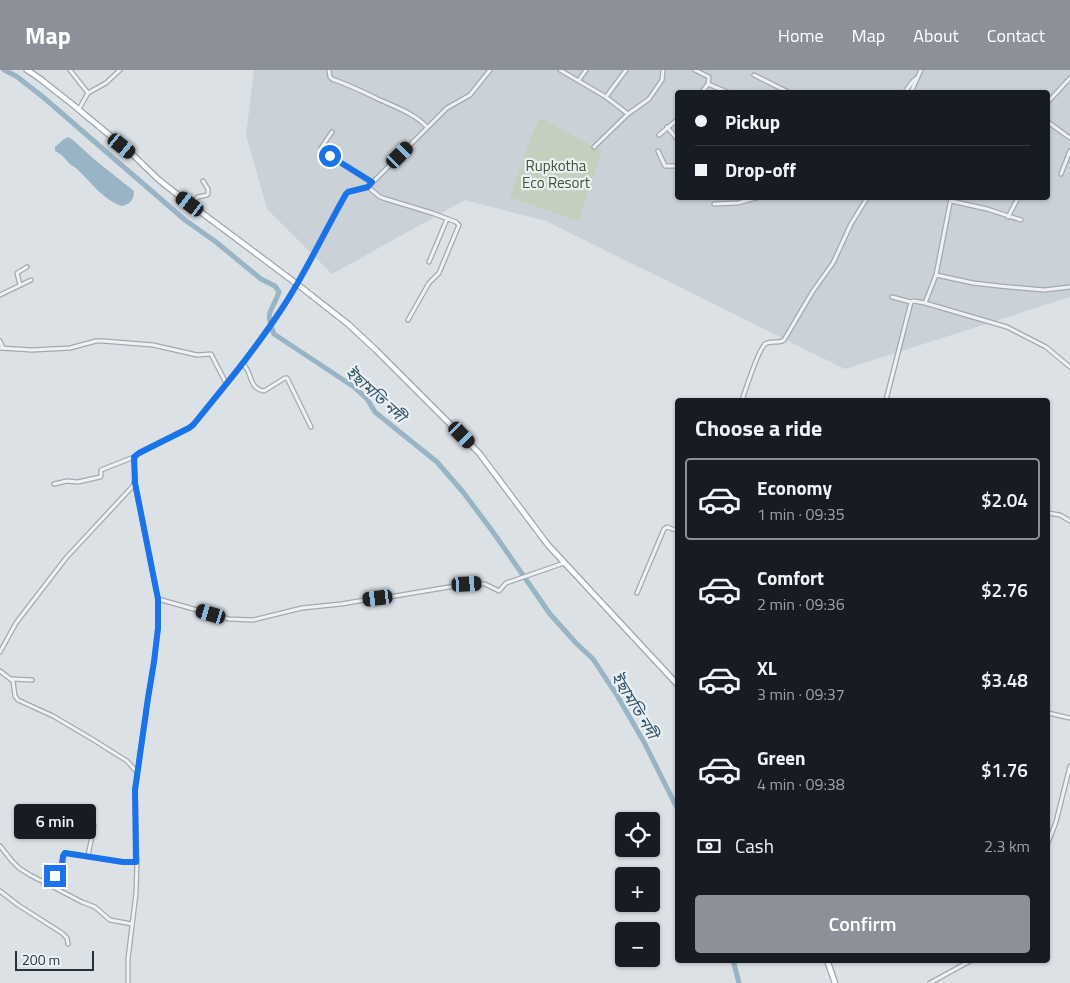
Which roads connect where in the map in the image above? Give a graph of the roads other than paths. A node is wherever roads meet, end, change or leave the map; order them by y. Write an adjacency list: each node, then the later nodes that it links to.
1 (27, 70): 25 (main road)
2 (70, 70): 22 (street)
3 (120, 70): 22 (street)
4 (329, 70): 30 (street)
5 (490, 70): 30 (street)
6 (560, 70): 15 (street)
7 (586, 70): 15 (street)
8 (626, 70): 23 (street)
9 (663, 70): 26 (street)
10 (695, 70): 16 (street)
11 (921, 70): 13 (street)
12 (754, 75): 19 (street)
13 (917, 78): 20 (street); 21 (street)
14 (1070, 78): 24 (street)
15 (579, 80): 23 (street)
16 (708, 84): 17 (street); 18 (street)
17 (704, 90)
18 (722, 90)
19 (784, 90)
20 (906, 90)
21 (912, 90)
22 (88, 93): 25 (street)
23 (606, 97): 26 (street)
24 (1050, 100)
25 (79, 110): 48 (main road)
26 (628, 114): 35 (street)
27 (675, 120): 29 (street)
28 (1050, 123): 34 (street)
29 (667, 127): 32 (street); 33 (street)
30 (427, 128): 41 (street)
31 (332, 132): 41 (street)
32 (659, 135)
33 (675, 136)
34 (1070, 138)
35 (594, 147)
36 (658, 151): 38 (street)
37 (1070, 151): 39 (street)
38 (675, 166)
39 (1061, 174)
40 (203, 181): 48 (street)
41 (372, 182): 42 (street)
42 (368, 187): 51 (street); 57 (street)
43 (749, 200): 49 (street)
44 (866, 200): 70 (street)
45 (951, 200): 55 (street)
46 (955, 200): 50 (street)
47 (1017, 200): 50 (street)
48 (190, 204): 57 (main road)
49 (714, 204)
50 (1008, 216): 52 (street)
51 (446, 219): 53 (street); 64 (street)
52 (1020, 220)
53 (429, 262)
54 (27, 266): 58 (street)
55 (936, 275): 59 (street); 63 (street)
56 (31, 280): 58 (street)
57 (297, 284): 67 (street); 79 (main road)
58 (20, 285): 60 (street)
59 (1070, 288)
60 (0, 295)
61 (892, 297): 62 (street)
62 (911, 302): 63 (street); 71 (street)
63 (925, 303): 68 (street)
64 (408, 320)
65 (0, 341): 66 (street)
66 (2, 348): 69 (street)
67 (243, 364): 69 (street); 72 (street)
68 (1070, 367)
69 (226, 383): 73 (street)
70 (743, 398)
71 (887, 398)
72 (311, 427)
73 (134, 457): 74 (street); 75 (street)
74 (135, 483): 81 (street); 82 (street)
75 (54, 484)
76 (1050, 514): 77 (street)
77 (1070, 520)
78 (675, 530): 80 (street)
79 (564, 563): 81 (street); 87 (main road)
80 (637, 593)
81 (158, 599): 91 (street)
82 (2, 644): 83 (street)
83 (0, 652)
84 (0, 671): 85 (street)
85 (12, 679): 86 (street); 91 (street)
86 (32, 680)
87 (675, 682)
88 (1050, 713): 89 (street)
89 (1070, 718)
90 (1070, 766): 93 (street)
91 (137, 772): 96 (street)
92 (94, 826): 95 (street)
93 (1050, 837)
94 (0, 846): 97 (street)
95 (88, 856): 96 (street); 97 (street)
96 (136, 862): 99 (street)
97 (49, 884): 99 (street)
98 (0, 891): 100 (street)
99 (132, 924): 103 (street)
100 (68, 944)
101 (828, 963): 104 (main road)
102 (967, 963): 105 (street)
103 (128, 983)
104 (835, 983)
105 (930, 983)

